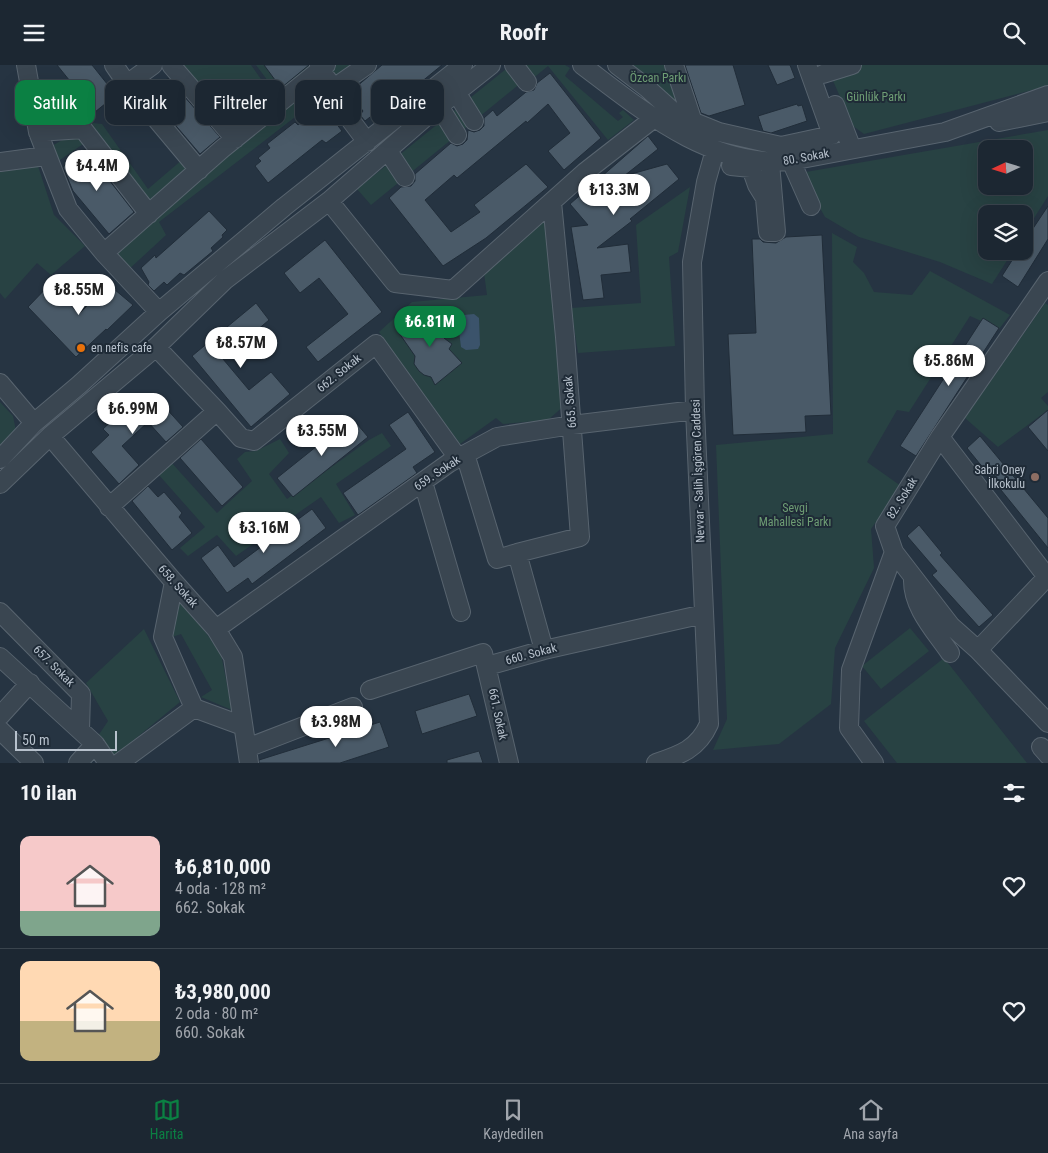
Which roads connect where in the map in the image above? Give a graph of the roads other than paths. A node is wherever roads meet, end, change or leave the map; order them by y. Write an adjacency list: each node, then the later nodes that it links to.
1 (26, 65): 34 (street)
2 (114, 65): 17 (street)
3 (153, 65): 18 (street)
4 (160, 65): 19 (street)
5 (171, 65): 37 (street)
6 (367, 65): 21 (street)
7 (464, 65): 38 (street)
8 (491, 65): 23 (street)
9 (514, 65): 22 (street)
10 (582, 65): 28 (street, 80. Sokak)
11 (617, 65): 30 (street)
12 (674, 65): 30 (street)
13 (807, 65): 30 (street)
14 (852, 65): 16 (street)
15 (322, 67): 20 (street); 37 (street)
16 (821, 70): 39 (street)
17 (125, 80)
18 (137, 80)
19 (139, 80)
20 (329, 80)
21 (345, 80)
22 (527, 82)
23 (456, 93): 25 (street); 29 (street)
24 (1048, 95): 35 (street, 80. Sokak)
25 (444, 102)
26 (1048, 112): 35 (street)
27 (444, 114): 36 (street)
28 (654, 119): 42 (street, 80. Sokak); 49 (street)
29 (474, 121)
30 (693, 122)
31 (162, 125): 46 (street)
32 (354, 125): 38 (street)
33 (417, 125): 40 (street)
34 (38, 132): 41 (street); 51 (street)
35 (945, 132): 39 (street, 80. Sokak)
36 (457, 135)
37 (235, 139): 46 (street)
38 (366, 142): 54 (street)
39 (852, 149): 43 (street, 80. Sokak)
40 (388, 151): 47 (street); 48 (street)
41 (46, 156): 44 (street); 52 (street)
42 (713, 157): 45 (street, 80. Sokak); 45 (street); 57 (street, Nevvar - Salih İşgören Caddesi)
43 (791, 161): 45 (street, 80. Sokak); 50 (street)
44 (0, 162)
45 (770, 163)
46 (199, 169): 51 (street)
47 (405, 177)
48 (329, 201): 49 (street); 55 (street)
49 (552, 202): 60 (street, 665. Sokak)
50 (811, 206)
51 (149, 214): 52 (street)
52 (104, 253): 54 (street)
53 (1047, 285): 62 (street, 82. Sokak)
54 (159, 312): 59 (street)
55 (156, 347): 58 (street, 662. Sokak); 61 (street)
56 (0, 383): 59 (street)
57 (695, 410): 60 (street, 659. Sokak); 75 (street, Nevvar - Salih İşgören Caddesi)
58 (217, 411): 63 (street, 662. Sokak); 67 (street)
59 (34, 423): 64 (street)
60 (572, 425): 63 (street, 659. Sokak); 69 (street, 665. Sokak)
61 (50, 436): 66 (street); 67 (street, 658. Sokak)
62 (940, 437): 68 (street, 82. Sokak); 71 (street)
63 (461, 456): 65 (street, 659. Sokak); 69 (street)
64 (0, 459)
65 (422, 482): 74 (street); 76 (street, 659. Sokak)
66 (0, 484)
67 (109, 507): 72 (street, 658. Sokak)
68 (894, 552): 70 (street, 82. Sokak); 99 (street)
69 (518, 553): 77 (street)
70 (913, 576): 78 (street, 82. Sokak); 79 (street)
71 (1048, 577): 78 (street)
72 (174, 582): 76 (street, 658. Sokak); 85 (street)
73 (0, 612): 90 (street, 657. Sokak)
74 (461, 612)
75 (704, 614): 77 (street, 660. Sokak); 98 (street, Nevvar - Salih İşgören Caddesi)
76 (216, 629): 88 (street, 658. Sokak)
77 (544, 650): 81 (street, 660. Sokak)
78 (978, 651): 87 (street, 82. Sokak)
79 (950, 653)
80 (0, 657): 82 (street)
81 (487, 666): 83 (street); 97 (street, 661. Sokak)
82 (30, 683): 86 (street); 90 (street)
83 (370, 690)
84 (354, 707): 92 (street)
85 (194, 708): 88 (street); 96 (street)
86 (0, 716)
87 (1048, 723)
88 (244, 726): 92 (street, 658. Sokak)
89 (0, 730): 93 (street)
90 (80, 730): 91 (street)
91 (95, 744): 94 (street); 95 (street)
92 (248, 756)
93 (34, 763)
94 (78, 763)
95 (108, 763)
96 (119, 763)
97 (509, 763)
98 (656, 763)
99 (874, 763)

